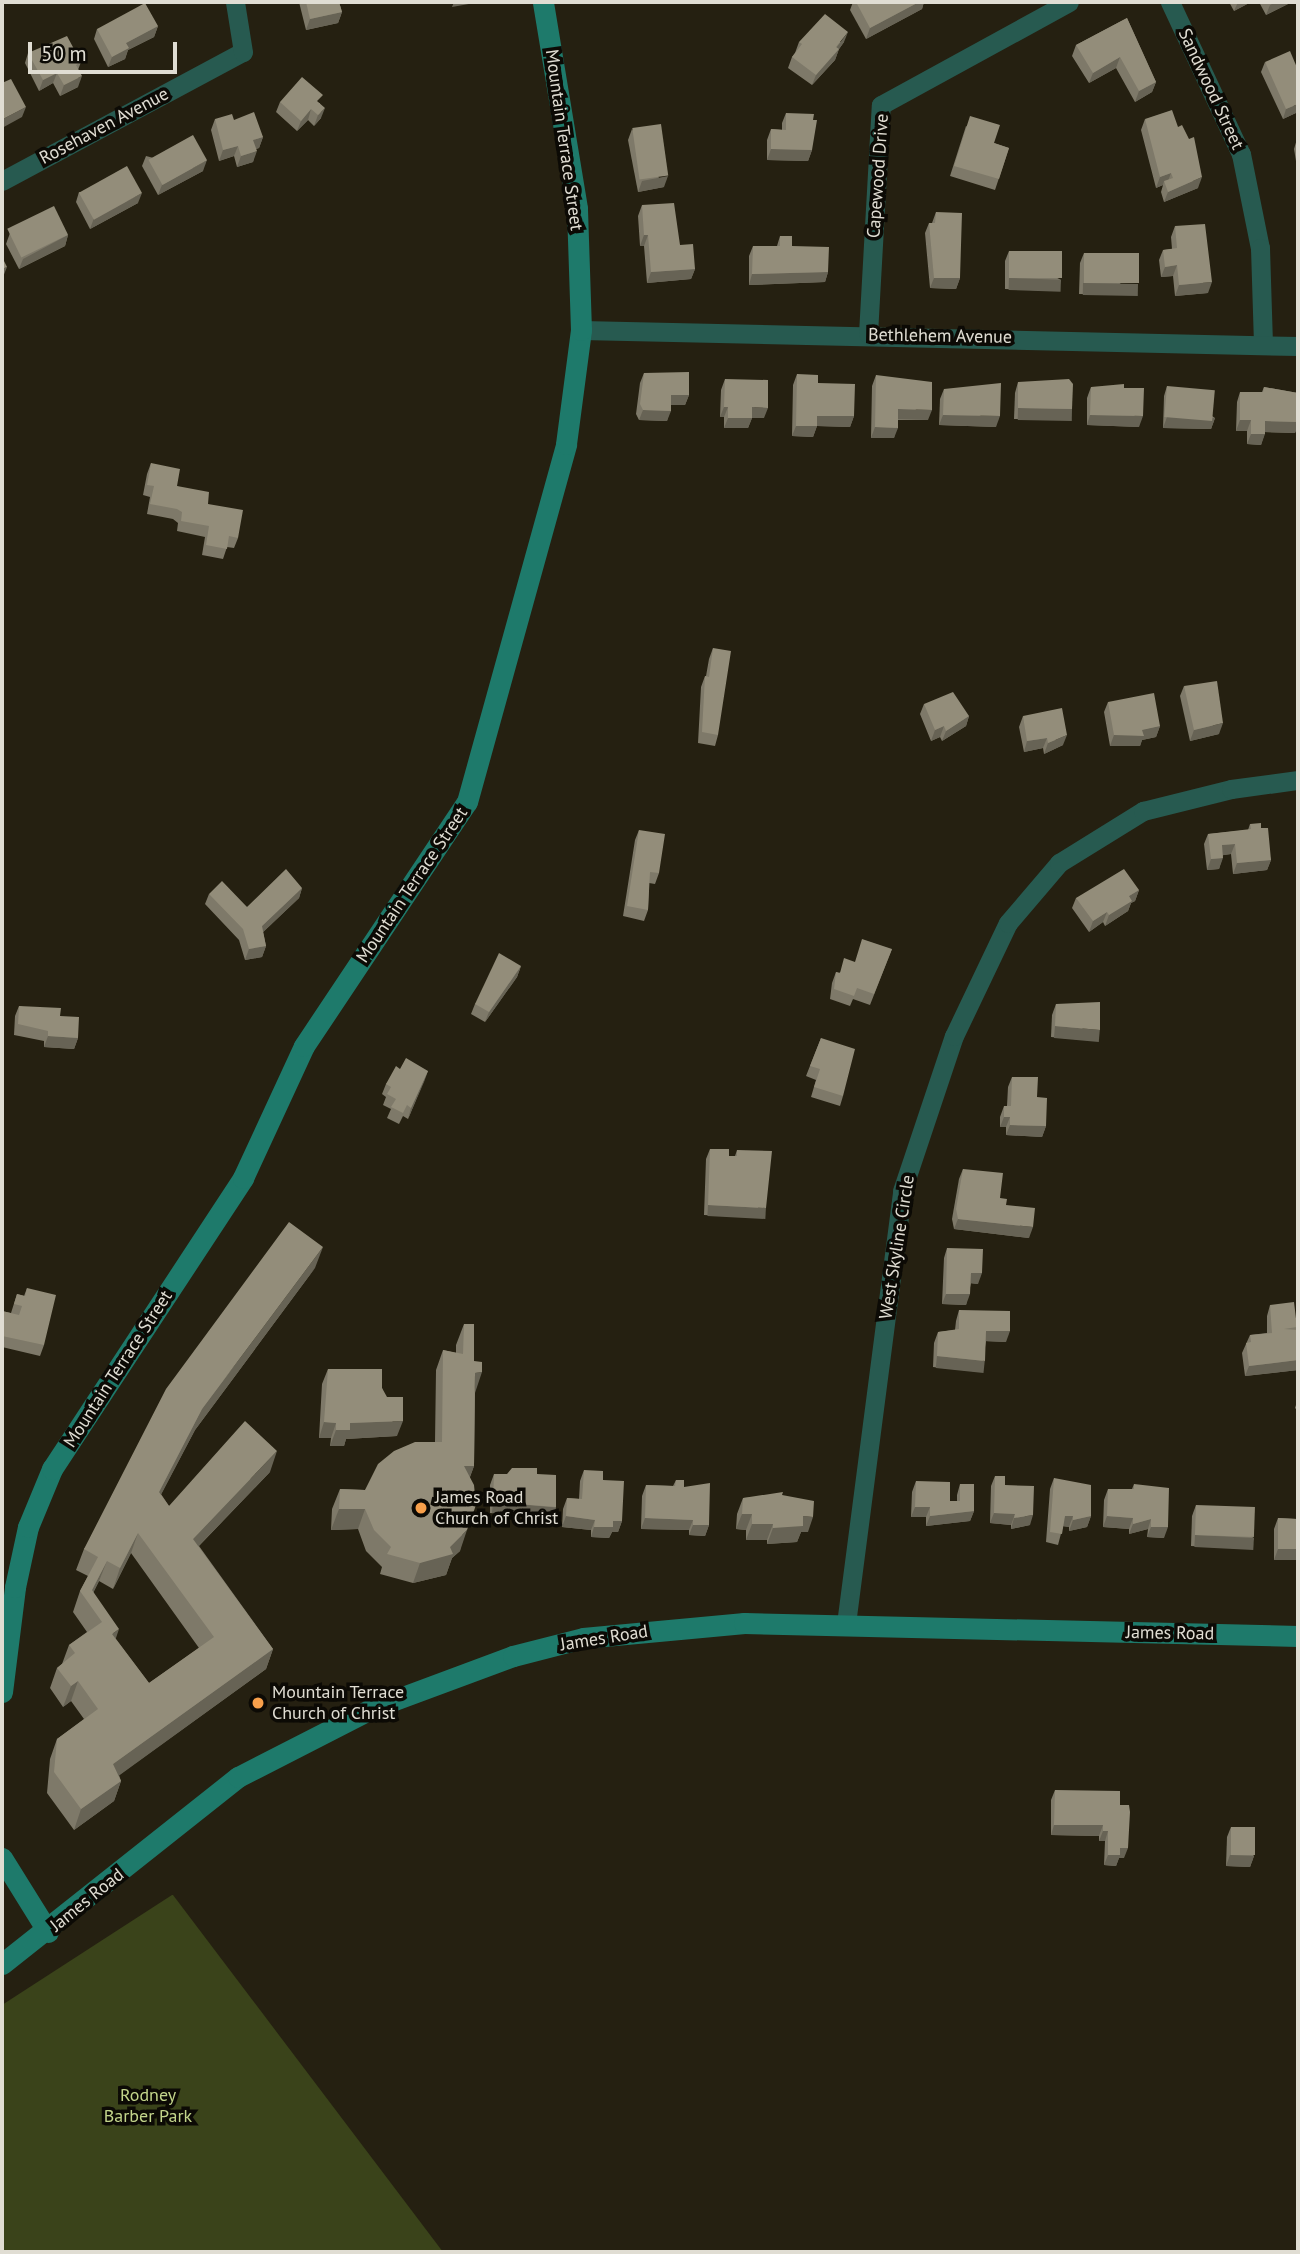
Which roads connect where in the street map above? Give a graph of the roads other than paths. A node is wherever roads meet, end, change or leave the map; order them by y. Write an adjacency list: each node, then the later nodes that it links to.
1 (235, 2): 5 (street, Rosehaven Avenue)
2 (543, 2): 6 (street, Mountain Terrace Street)
3 (1069, 2): 7 (street, Capewood Drive)
4 (1170, 2): 8 (street, Sandwood Street)
5 (2, 181)
6 (581, 330): 7 (street, Bethlehem Avenue); 13 (street, Mountain Terrace Street)
7 (868, 334): 8 (street, Bethlehem Avenue)
8 (1263, 344): 9 (street, Bethlehem Avenue)
9 (1298, 346)
10 (1298, 780): 11 (street, West Skyline Circle)
11 (846, 1624): 12 (street, James Road); 15 (street, James Road)
12 (1298, 1636)
13 (2, 1692)
14 (2, 1858): 15 (street)
15 (48, 1932): 16 (street, James Road)
16 (2, 1964)

